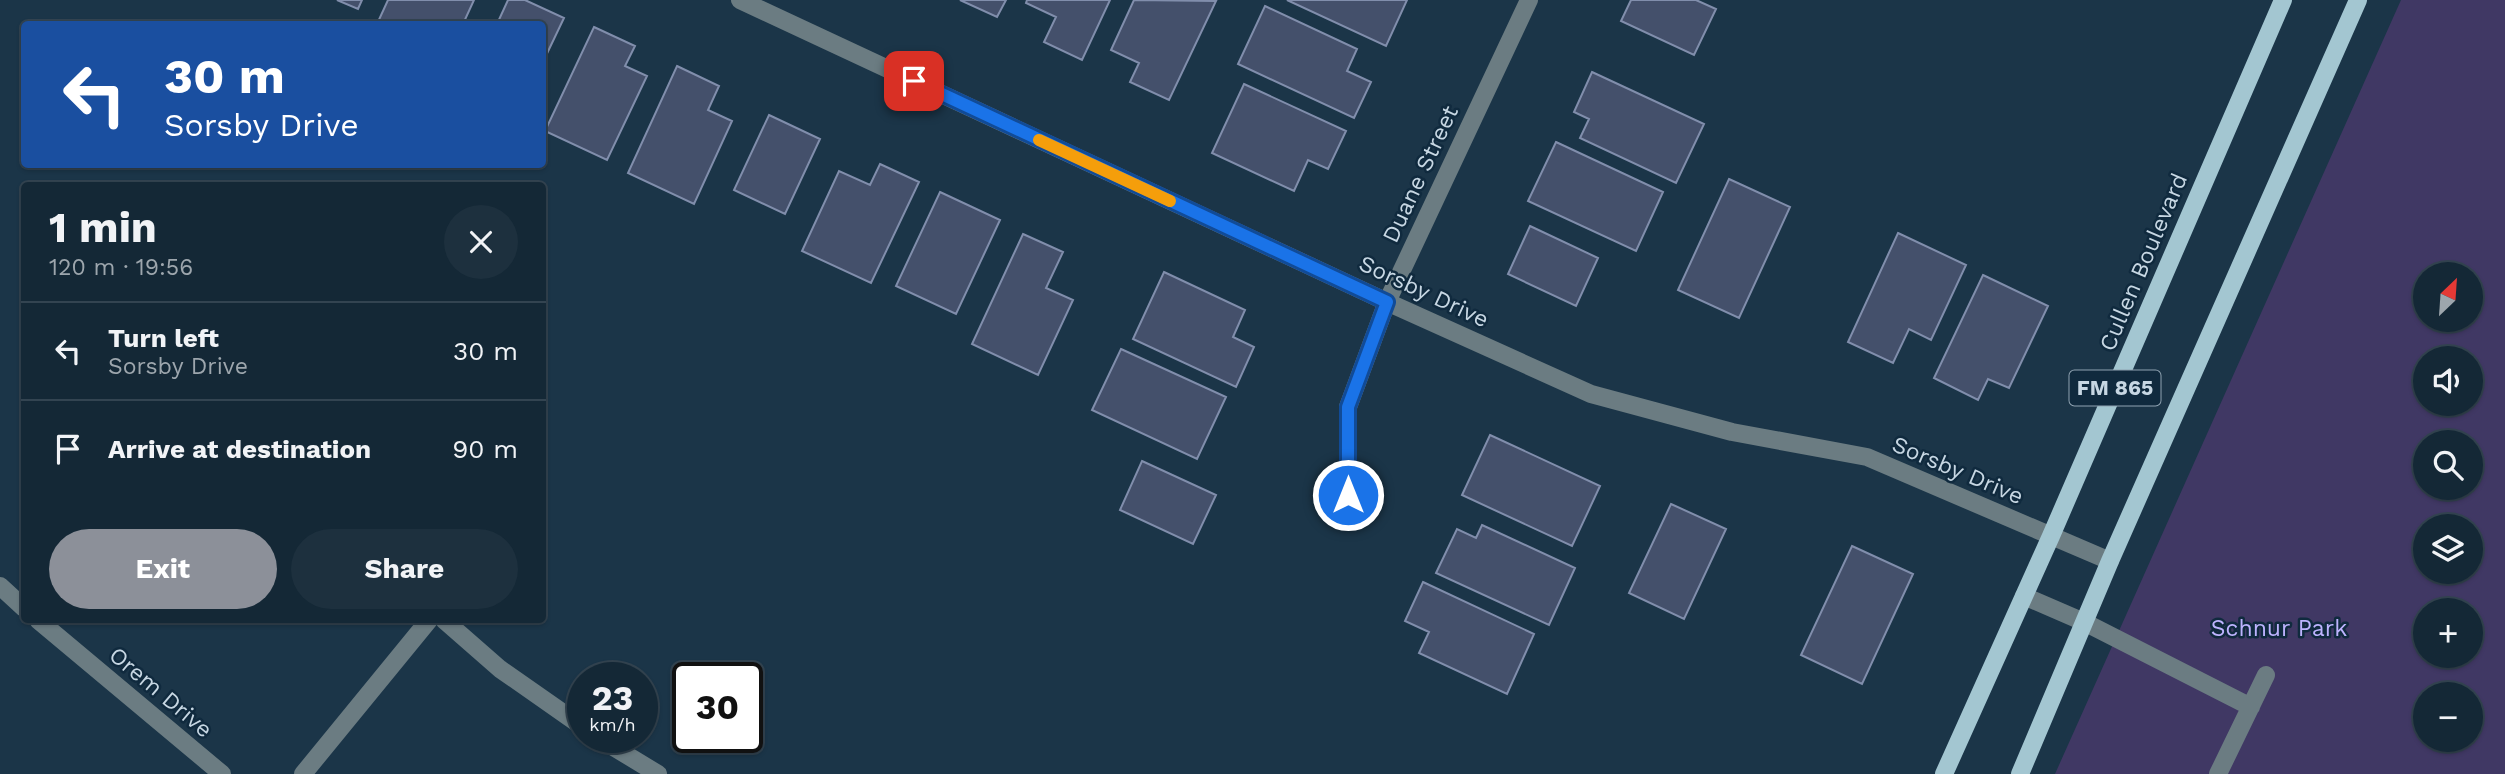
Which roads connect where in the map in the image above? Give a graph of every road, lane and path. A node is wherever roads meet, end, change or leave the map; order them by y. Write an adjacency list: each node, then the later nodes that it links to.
1 (740, 0): 5 (street, Sorsby Drive)
2 (1529, 0): 5 (street, Duane Street)
3 (2283, 0): 7 (main road, Cullen Boulevard / FM 865)
4 (2358, 0): 8 (main road, FM 865)
5 (1387, 302): 6 (street, Duane Street); 7 (street, Sorsby Drive)
6 (1348, 495)
7 (2051, 536): 8 (street, Sorsby Drive); 10 (main road, Cullen Boulevard / FM 865)
8 (2110, 561): 12 (main road, FM 865)
9 (0, 586): 11 (street)
10 (2024, 596): 12 (street); 23 (main road, Cullen Boulevard / FM 865)
11 (21, 605)
12 (2084, 622): 17 (street); 24 (main road, FM 865)
13 (42, 623): 20 (street, Orem Drive)
14 (427, 623): 21 (street)
15 (448, 623): 18 (street)
16 (2266, 675): 17 (street)
17 (2251, 707): 25 (street)
18 (567, 716)
19 (623, 753): 22 (street)
20 (222, 774)
21 (303, 774)
22 (658, 774)
23 (1944, 774)
24 (2020, 774)
25 (2218, 774)

